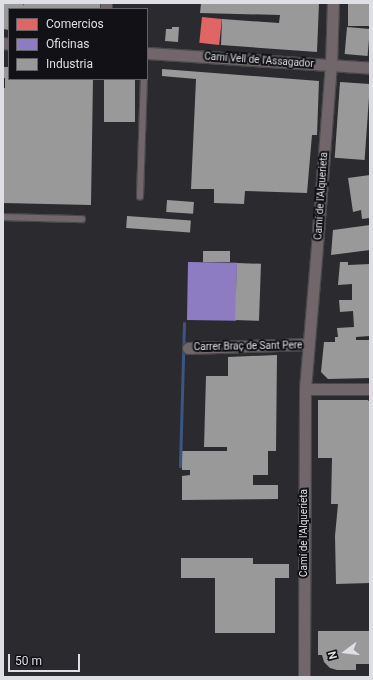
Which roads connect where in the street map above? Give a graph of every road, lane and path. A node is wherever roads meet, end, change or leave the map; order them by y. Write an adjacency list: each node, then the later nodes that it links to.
1 (333, 3): 3 (street, Camí de l'Alquerieta)
2 (148, 52): 3 (street, Camí Vell de l'Assagador)
3 (331, 65): 4 (street, Camí Vell de l'Assagador); 9 (street, Camí de l'Alquerieta)
4 (370, 68)
5 (144, 80): 6 (lane)
6 (140, 197)
7 (3, 217): 8 (lane)
8 (82, 219)
9 (308, 344): 10 (street, Carrer Braç de Sant Pere); 11 (street, Camí de l'Alquerieta)
10 (188, 348)
11 (304, 389): 12 (street); 13 (street, Camí de l'Alquerieta)
12 (370, 389)
13 (304, 677)

